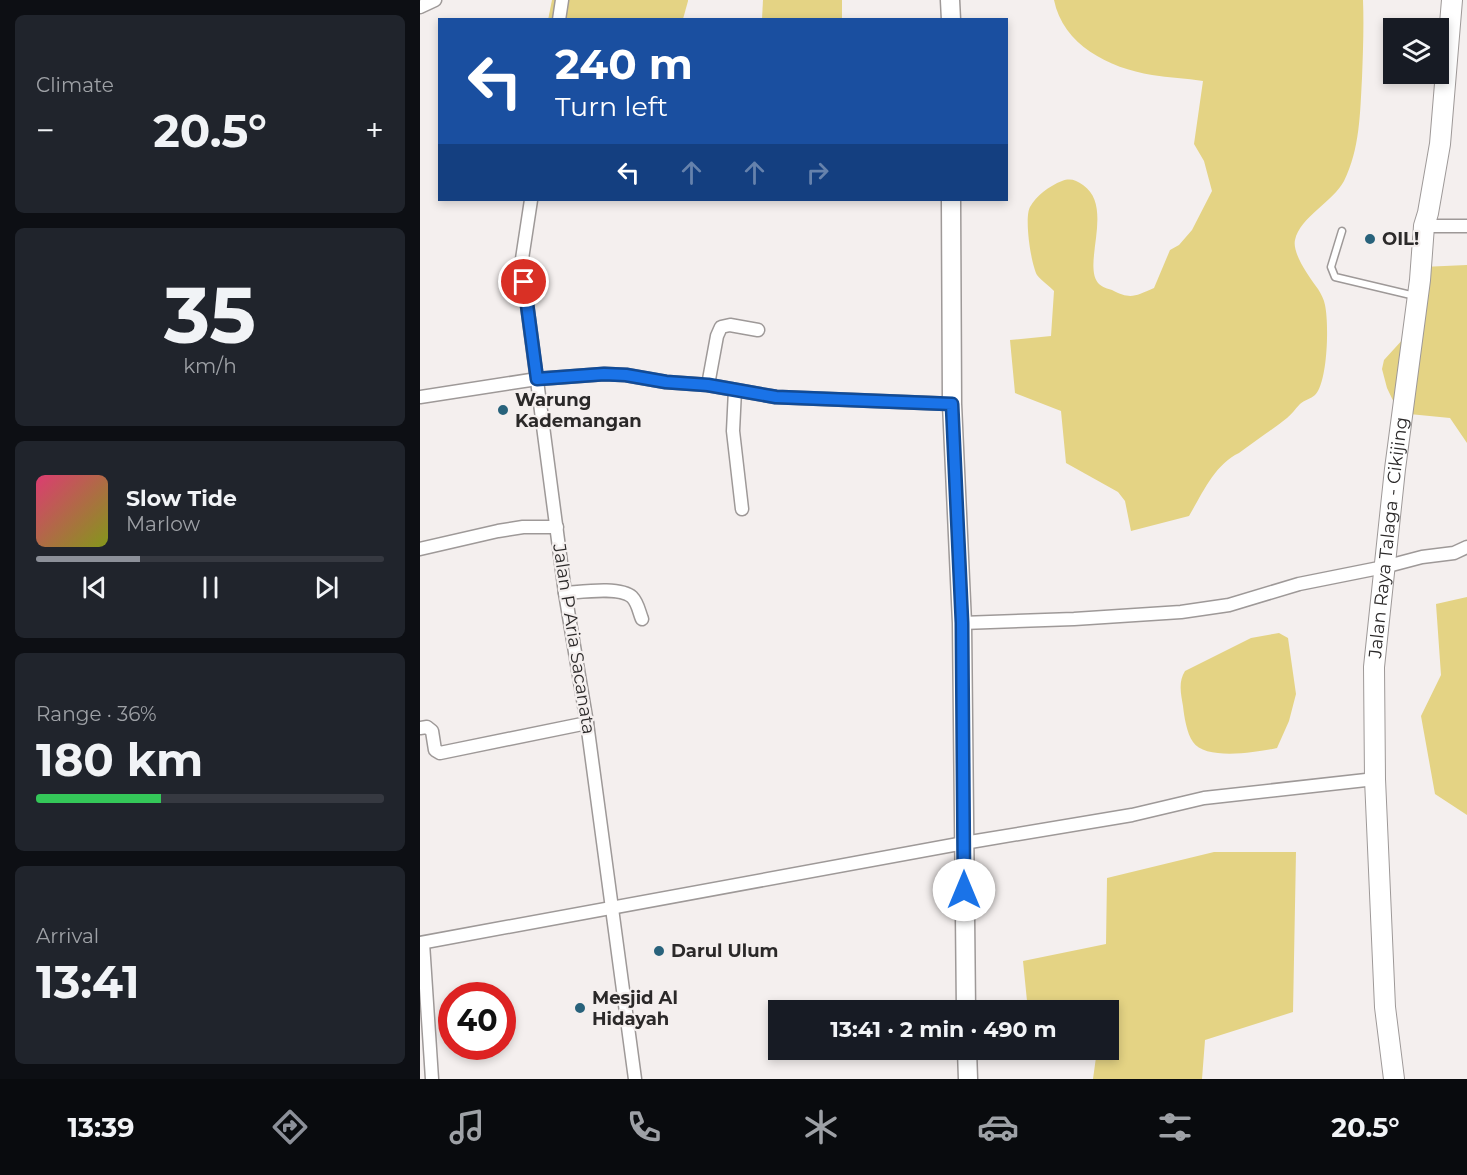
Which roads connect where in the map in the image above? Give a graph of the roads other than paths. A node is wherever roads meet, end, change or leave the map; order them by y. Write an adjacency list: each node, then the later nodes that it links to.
1 (435, 0): 5 (street)
2 (562, 0): 6 (street)
3 (950, 0): 7 (street)
4 (1452, 0): 10 (main road, Jalan Raya Talaga - Cikijing)
5 (420, 7)
6 (559, 18)
7 (951, 18)
8 (531, 201): 15 (street, Jalan P Aria Sacanata)
9 (951, 201): 19 (street)
10 (1424, 226): 11 (street); 13 (main road, Jalan Raya Talaga - Cikijing)
11 (1467, 226)
12 (1342, 231): 13 (lane)
13 (1417, 296): 24 (main road, Jalan Raya Talaga - Cikijing)
14 (758, 330): 16 (street)
15 (537, 379): 16 (street); 18 (street); 21 (street, Jalan P Aria Sacanata)
16 (708, 385): 17 (street)
17 (735, 390): 19 (street); 20 (street)
18 (420, 397)
19 (952, 404): 27 (street)
20 (742, 509)
21 (557, 527): 23 (street); 25 (street, Jalan P Aria Sacanata)
22 (1467, 547): 24 (street)
23 (420, 549)
24 (1384, 567): 27 (street); 30 (main road, Jalan Raya Talaga - Cikijing)
25 (565, 592): 26 (street); 28 (street, Jalan P Aria Sacanata)
26 (642, 619)
27 (962, 623): 31 (street)
28 (587, 723): 29 (street); 32 (street, Jalan P Aria Sacanata)
29 (420, 728)
30 (1375, 779): 31 (street); 39 (main road, Jalan Raya Talaga - Cikijing)
31 (964, 843): 32 (street); 34 (street)
32 (611, 907): 33 (street); 37 (street, Jalan P Aria Sacanata)
33 (421, 943): 36 (street)
34 (966, 1000)
35 (967, 1060): 38 (street)
36 (432, 1079)
37 (635, 1079)
38 (968, 1079)
39 (1394, 1079)

